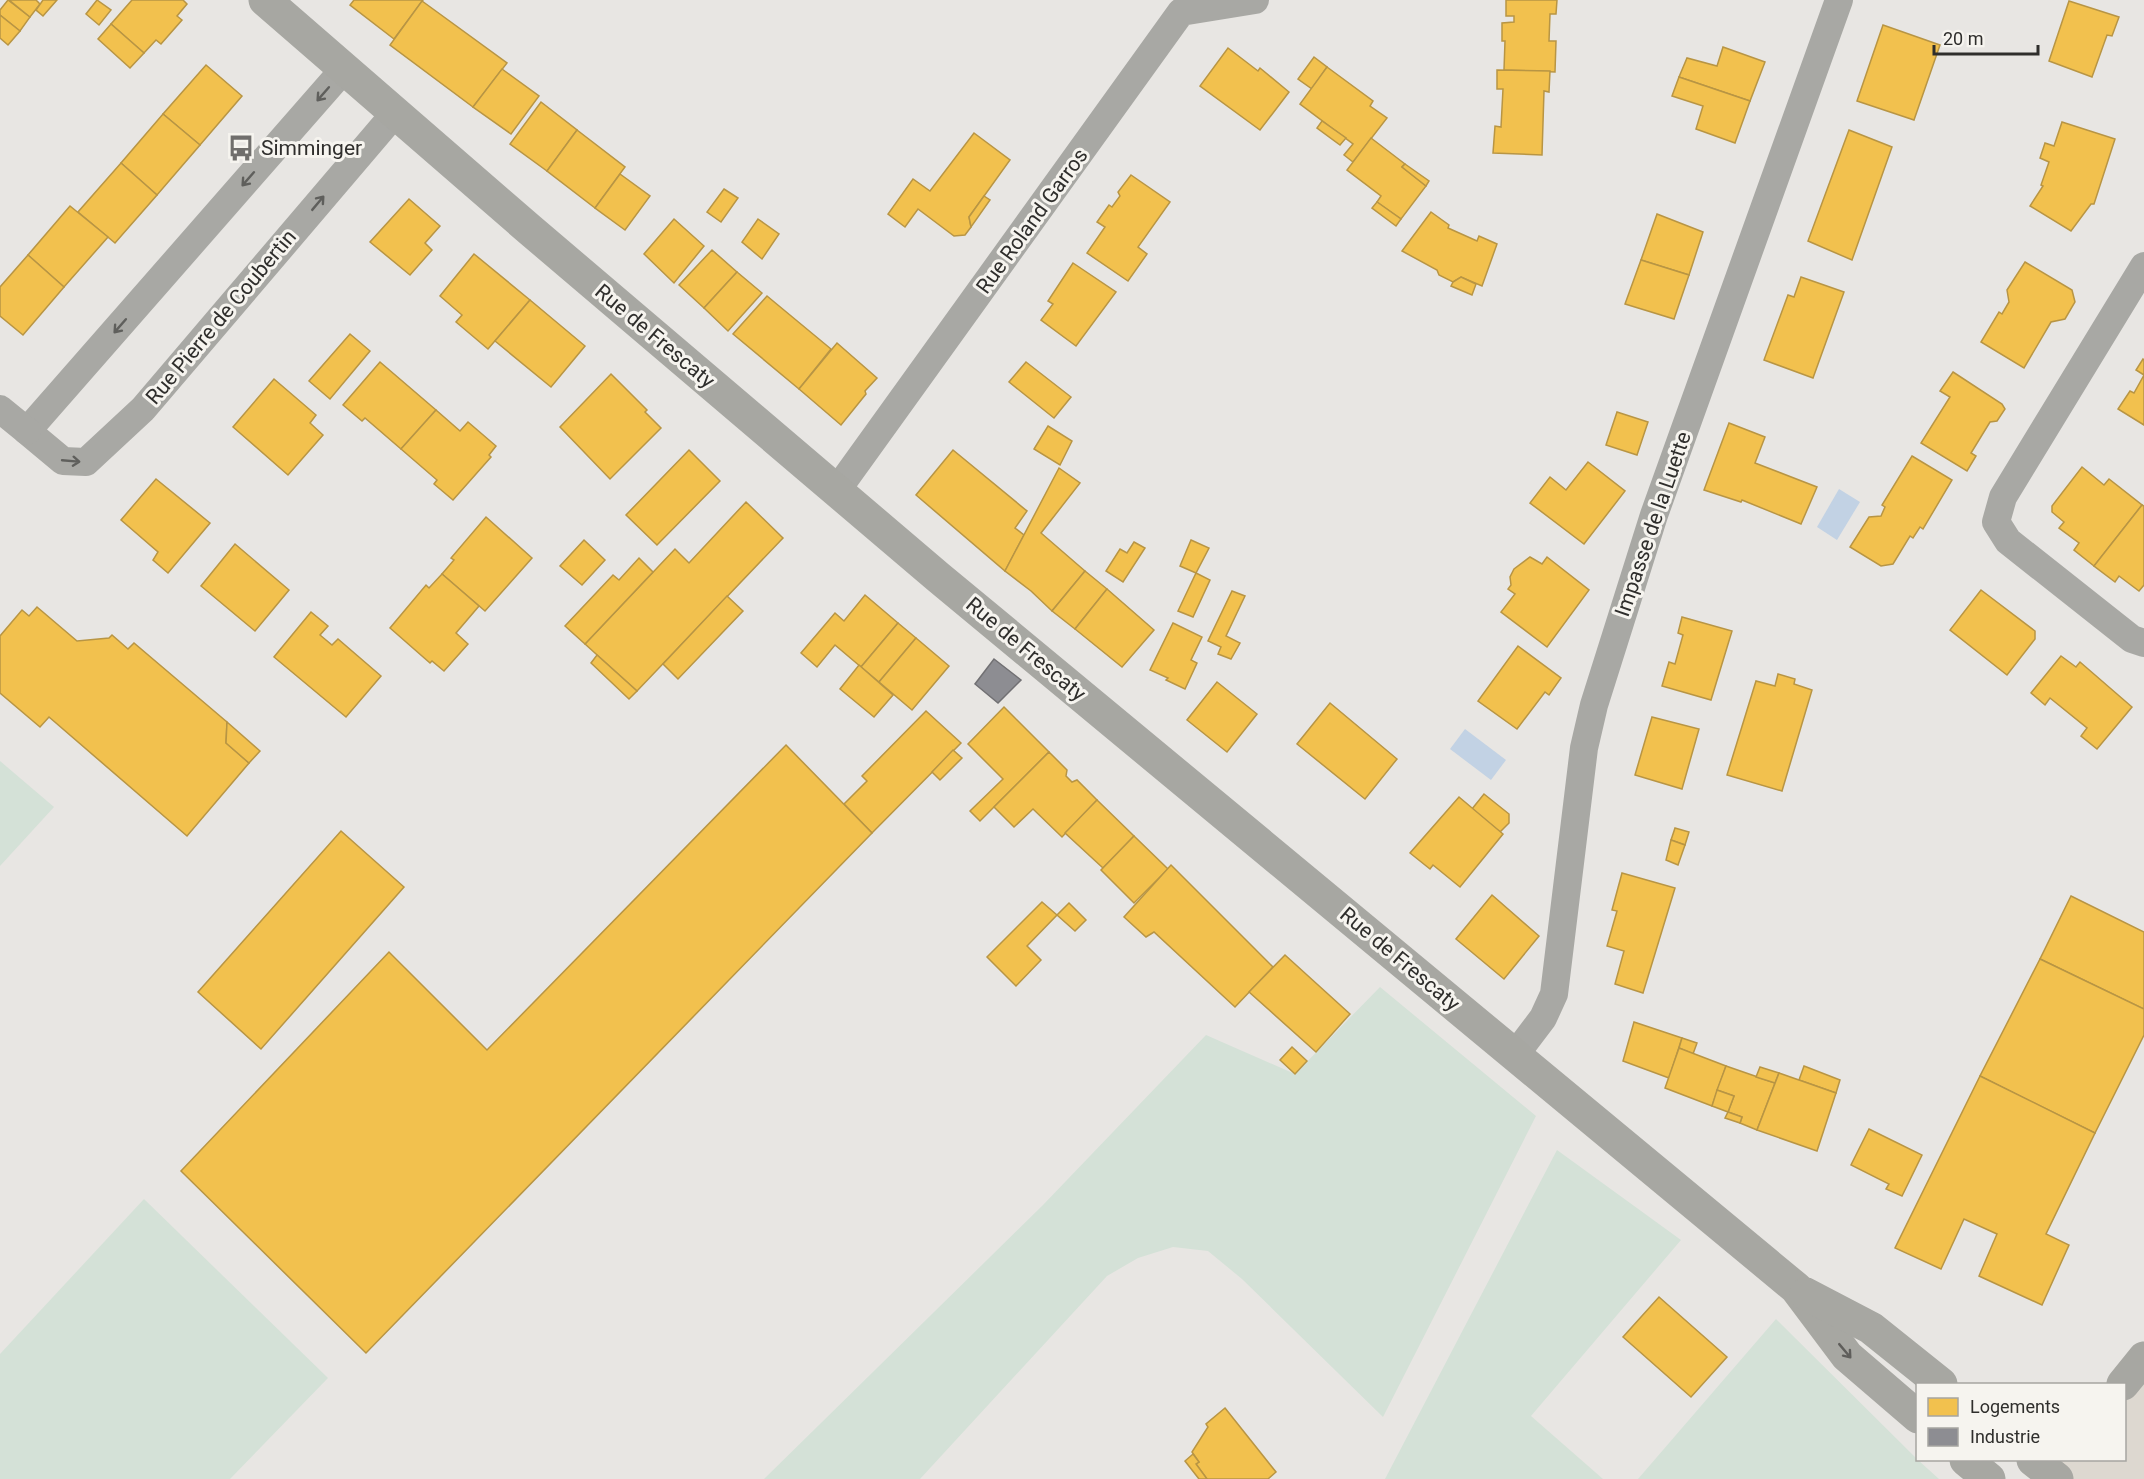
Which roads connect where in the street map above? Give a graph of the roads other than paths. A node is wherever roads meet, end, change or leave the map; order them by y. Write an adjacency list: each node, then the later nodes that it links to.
1 (266, 0): 5 (street, Rue de Frescaty)
2 (1255, 0): 4 (street, Rue Roland Garros)
3 (1839, 0): 12 (street, Impasse de la Luette)
4 (1180, 6): 10 (street, Rue Roland Garros)
5 (345, 68): 6 (street, Rue de Frescaty); 9 (street, one-way to 9)
6 (396, 112): 9 (street, Rue Pierre de Coubertin, one-way to 6); 10 (street, Rue de Frescaty)
7 (2144, 266): 11 (street)
8 (0, 409): 9 (street, Rue Pierre de Coubertin)
9 (27, 431)
10 (837, 490): 12 (street, Rue de Frescaty)
11 (2144, 643)
12 (1515, 1055): 13 (street, Rue de Frescaty)
13 (1796, 1288): 15 (street, Rue de Frescaty); 17 (street, Rue de Frescaty, one-way to 17)
14 (2144, 1359): 16 (street)
15 (1940, 1383)
16 (2124, 1383)
17 (1916, 1416)
18 (1967, 1461): 19 (street)
19 (1989, 1479)

